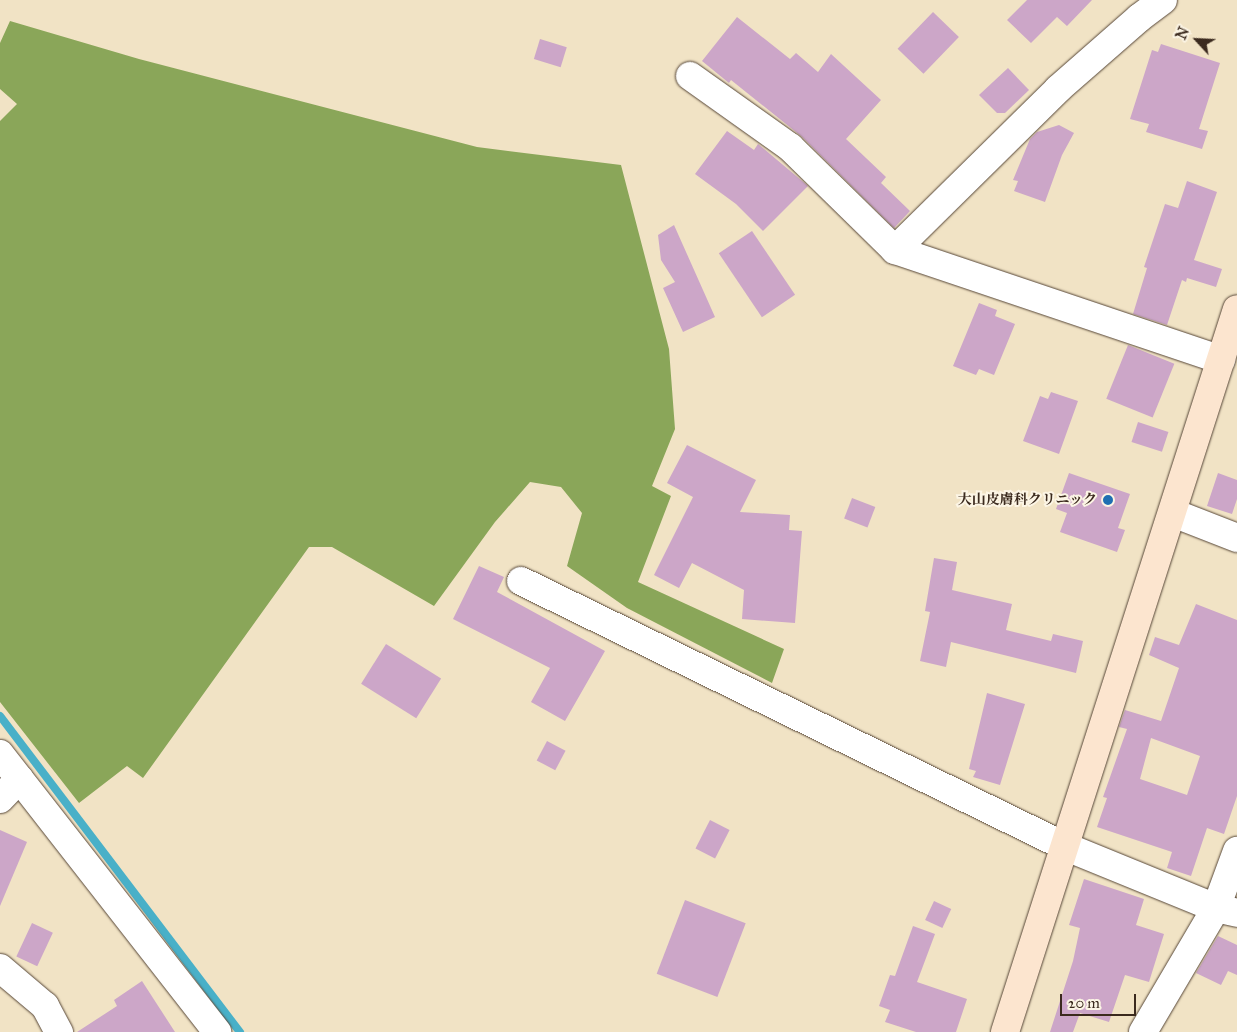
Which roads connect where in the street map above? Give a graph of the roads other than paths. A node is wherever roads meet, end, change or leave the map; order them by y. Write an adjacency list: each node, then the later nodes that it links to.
1 (1163, 0): 3 (street)
2 (690, 76): 3 (street)
3 (895, 250): 5 (street)
4 (1237, 309): 5 (street)
5 (1221, 360): 6 (street)
6 (1173, 513): 7 (street); 12 (street)
7 (1237, 538)
8 (521, 581): 12 (street)
9 (0, 754): 10 (street)
10 (20, 779): 11 (street); 17 (street)
11 (0, 799)
12 (1064, 846): 14 (street); 18 (street)
13 (1237, 851): 14 (street)
14 (1226, 910): 19 (street)
15 (0, 968): 16 (street)
16 (59, 1032)
17 (217, 1032)
18 (1005, 1032)
19 (1143, 1032)

